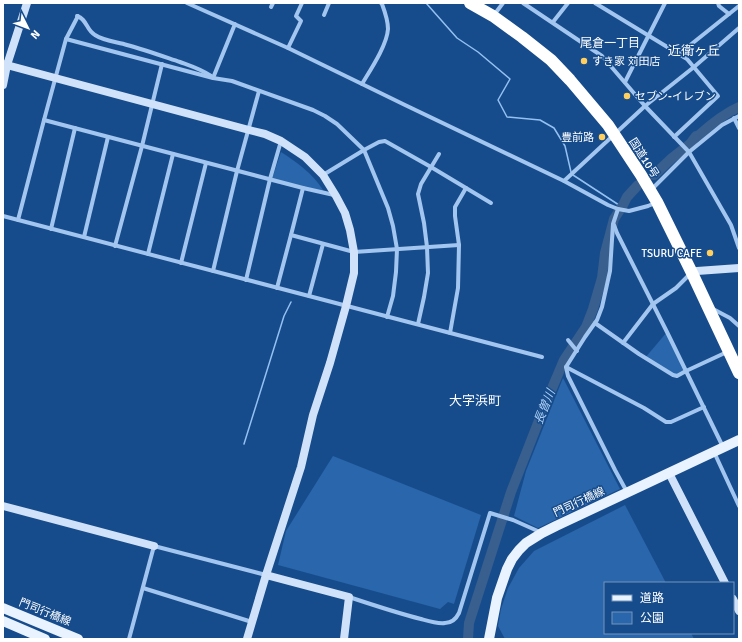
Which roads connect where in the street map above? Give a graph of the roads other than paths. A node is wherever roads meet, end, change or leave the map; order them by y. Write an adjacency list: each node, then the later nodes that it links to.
1 (27, 3): 25 (street)
2 (187, 3): 18 (street)
3 (302, 3): 22 (street)
4 (329, 3): 16 (street)
5 (381, 3): 30 (street)
6 (470, 3): 14 (highway, 国道10号)
7 (481, 3): 14 (highway, 国道10号)
8 (523, 3): 17 (street)
9 (568, 3): 17 (street)
10 (595, 3): 20 (street)
11 (665, 3): 20 (street)
12 (718, 3): 15 (street)
13 (739, 6): 15 (street)
14 (498, 11): 41 (highway, 国道10号)
15 (729, 14): 23 (street)
16 (324, 15)
17 (553, 22): 29 (street)
18 (235, 24): 22 (street); 28 (street)
19 (739, 28): 26 (street)
20 (649, 36): 23 (street); 29 (street)
21 (66, 39): 24 (street); 27 (street); 28 (street)
22 (288, 48): 30 (street)
23 (679, 54): 26 (street)
24 (162, 64): 28 (street); 33 (street)
25 (5, 65): 27 (street); 31 (street)
26 (694, 67): 34 (street); 43 (street)
27 (55, 78): 33 (street); 37 (street)
28 (213, 78): 32 (street)
29 (625, 82): 34 (street)
30 (362, 84): 55 (street)
31 (3, 85)
32 (260, 91): 40 (street); 46 (street)
33 (152, 104): 40 (street); 45 (street)
34 (645, 106): 41 (street); 43 (street)
35 (739, 116): 36 (street)
36 (734, 118): 39 (street); 47 (street)
37 (44, 120): 38 (street); 64 (street)
38 (75, 128): 42 (street); 66 (street)
39 (739, 128)
40 (249, 130): 44 (street); 52 (street)
41 (616, 133): 55 (street); 58 (highway, 国道10号)
42 (108, 137): 45 (street); 68 (street)
43 (674, 137): 47 (street)
44 (281, 141): 53 (street); 54 (street)
45 (142, 146): 48 (street); 71 (street)
46 (364, 150): 51 (street); 53 (street); 74 (street)
47 (689, 152): 58 (street); 73 (street)
48 (173, 154): 50 (street); 76 (street)
49 (439, 154): 51 (street)
50 (206, 163): 52 (street); 77 (street)
51 (431, 167): 57 (street); 72 (street)
52 (238, 171): 54 (street); 79 (street)
53 (323, 175): 59 (street)
54 (270, 180): 56 (street); 81 (street)
55 (564, 181): 62 (street)
56 (303, 188): 59 (street); 67 (street)
57 (466, 188): 61 (street); 70 (street)
58 (652, 189): 60 (highway, 国道10号)
59 (336, 196): 75 (street)
60 (659, 201): 62 (street); 80 (highway, 国道10号)
61 (491, 203)
62 (618, 209): 65 (street)
63 (3, 216): 64 (street)
64 (18, 220): 66 (street)
65 (613, 224): 84 (street); 88 (street)
66 (52, 228): 68 (street)
67 (291, 235): 69 (street); 82 (street)
68 (84, 237): 71 (street)
69 (323, 244): 75 (street); 83 (street)
70 (458, 245): 72 (street); 91 (street)
71 (115, 246): 76 (street)
72 (427, 247): 74 (street); 89 (street)
73 (739, 248)
74 (397, 249): 75 (street); 87 (street)
75 (354, 252): 85 (street)
76 (148, 254): 77 (street)
77 (181, 263): 79 (street)
78 (739, 268): 80 (street)
79 (213, 271): 81 (street)
80 (695, 272): 84 (street); 86 (highway, 国道10号)
81 (246, 280): 82 (street)
82 (277, 288): 83 (street)
83 (309, 296): 85 (street)
84 (653, 304): 93 (street); 98 (street)
85 (346, 306): 87 (street); 110 (street)
86 (711, 308): 90 (street); 95 (highway, 国道10号)
87 (387, 317): 89 (street)
88 (595, 323): 93 (street); 94 (street)
89 (418, 324): 91 (street)
90 (739, 326)
91 (450, 333): 96 (street)
92 (568, 340): 94 (street)
93 (623, 343): 98 (street)
94 (576, 349): 97 (street)
95 (734, 355): 98 (street); 99 (highway, 国道10号)
96 (542, 357)
97 (566, 368): 100 (street); 105 (street)
98 (686, 371): 100 (street)
99 (739, 373)
100 (704, 407): 102 (street)
101 (739, 440): 102 (main road, 門司行橋線)
102 (723, 447): 103 (main road, 門司行橋線)
103 (714, 452): 104 (main road, 門司行橋線); 107 (street)
104 (669, 473): 105 (main road, 門司行橋線); 111 (street)
105 (627, 493): 108 (main road, 門司行橋線)
106 (3, 506): 109 (street)
107 (739, 506)
108 (542, 533): 113 (street); 124 (main road, 門司行橋線)
109 (154, 546): 110 (street); 112 (street)
110 (266, 575): 113 (street); 118 (street)
111 (724, 582)
112 (143, 588): 118 (street); 121 (street)
113 (349, 597): 123 (street)
114 (734, 602): 116 (street)
115 (3, 608): 120 (main road, 門司行橋線)
116 (739, 611)
117 (3, 621): 119 (main road)
118 (252, 622): 122 (street)
119 (45, 639)
120 (78, 639)
121 (129, 639)
122 (247, 639)
123 (344, 639)
124 (489, 639)

